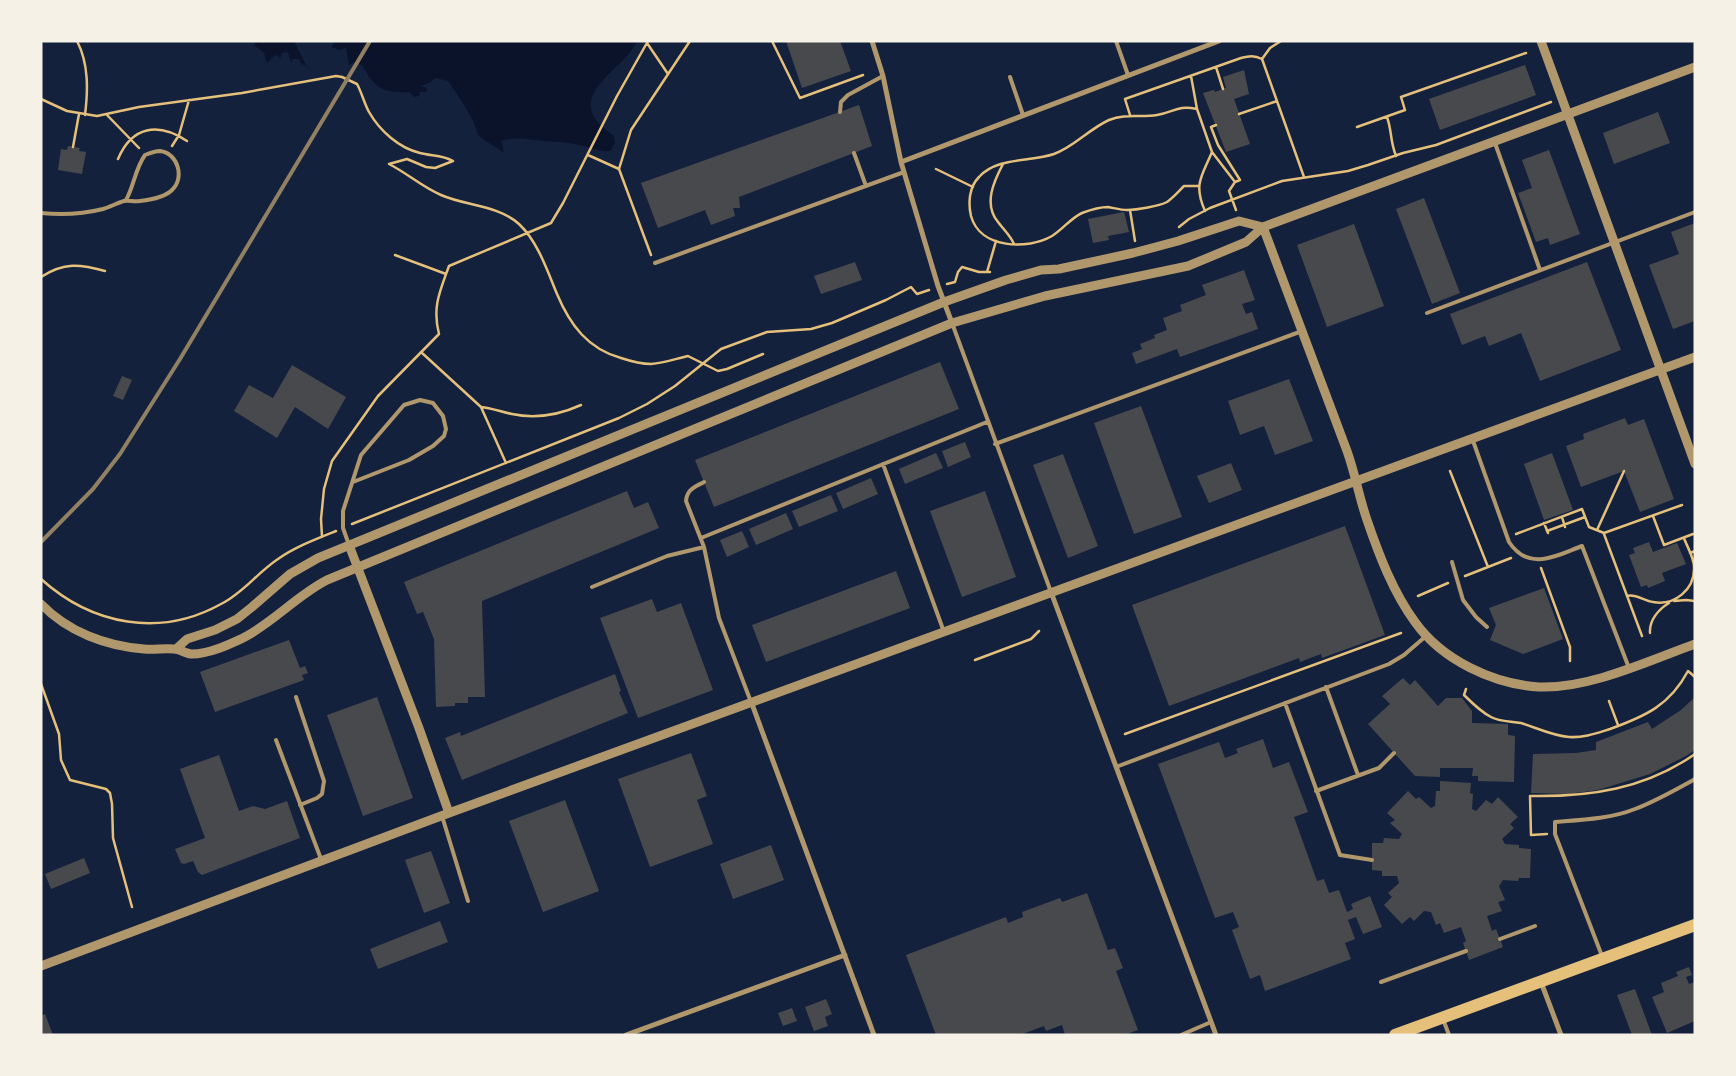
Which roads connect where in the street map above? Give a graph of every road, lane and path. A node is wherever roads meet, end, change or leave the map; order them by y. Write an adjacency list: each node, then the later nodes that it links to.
1 (77, 41): 29 (path)
2 (690, 41): 15 (path)
3 (772, 41): 14 (path)
4 (872, 41): 14 (street)
5 (1116, 41): 16 (lane)
6 (1219, 41): 16 (street)
7 (1281, 41): 11 (path)
8 (1541, 41): 28 (street)
9 (648, 42): 15 (path); 45 (path)
10 (1526, 53): 33 (path)
11 (1262, 59): 12 (path); 23 (path)
12 (1216, 67): 18 (path); 20 (path)
13 (1695, 67): 28 (street)
14 (881, 69): 17 (street)
15 (668, 74): 50 (path)
16 (1128, 75): 31 (street)
17 (883, 76): 25 (lane); 48 (street)
18 (1191, 76): 24 (path); 32 (path)
19 (1010, 77): 31 (lane)
20 (1223, 89)
21 (41, 99): 26 (path)
22 (189, 100): 30 (path); 36 (path); 65 (path)
23 (1277, 101): 27 (path); 53 (path)
24 (1197, 109): 32 (path); 41 (path)
25 (840, 112)
26 (79, 114): 29 (path); 40 (path)
27 (1239, 114)
28 (1567, 114): 39 (street); 67 (street)
29 (85, 115): 30 (path)
30 (107, 115): 37 (path)
31 (1023, 115): 48 (street)
32 (1130, 115): 49 (path)
33 (1387, 116): 35 (path); 46 (path)
34 (1216, 125): 54 (path)
35 (1357, 126)
36 (178, 135): 37 (path); 38 (path); 42 (path)
37 (130, 139): 44 (path); 47 (path)
38 (187, 141)
39 (1494, 142): 64 (street); 72 (lane)
40 (73, 147)
41 (1212, 152): 54 (path); 56 (path)
42 (167, 153): 44 (lane); 58 (lane)
43 (854, 153): 55 (lane)
44 (145, 155): 58 (lane)
45 (588, 155): 50 (path); 65 (path)
46 (1396, 156)
47 (118, 160)
48 (901, 162): 52 (street)
49 (1003, 164): 57 (path); 68 (path)
50 (619, 169): 71 (path)
51 (936, 170): 57 (path)
52 (904, 172): 55 (lane); 77 (street)
53 (1304, 177)
54 (1235, 182): 63 (path)
55 (866, 186): 71 (lane)
56 (1198, 186): 59 (path); 60 (path)
57 (973, 187): 66 (path)
58 (126, 200): 62 (lane)
59 (1130, 210): 68 (path); 69 (path)
60 (1205, 211)
61 (1695, 212): 67 (lane)
62 (41, 213)
63 (1237, 214)
64 (1263, 228): 77 (street); 79 (street); 80 (street)
65 (526, 234): 75 (path); 82 (path)
66 (996, 241): 68 (path); 74 (path)
67 (1614, 242): 72 (lane); 84 (street)
68 (1014, 244)
69 (1135, 244)
70 (395, 256): 75 (path)
71 (655, 263)
72 (1540, 270): 78 (lane)
73 (105, 271): 76 (path)
74 (987, 272)
75 (446, 274): 81 (path)
76 (41, 277)
77 (944, 302): 79 (street); 110 (street)
78 (1427, 313)
79 (952, 323): 87 (lane); 117 (street)
80 (1302, 331): 89 (lane); 95 (street)
81 (420, 352): 86 (path); 119 (path)
82 (763, 354)
83 (1695, 357): 84 (street)
84 (1660, 370): 88 (street); 92 (street)
85 (581, 405): 86 (path)
86 (481, 407): 90 (path)
87 (987, 422): 89 (lane); 91 (lane)
88 (1472, 438): 95 (street); 107 (lane)
89 (996, 444): 122 (lane)
90 (506, 463)
91 (883, 464): 108 (lane); 130 (lane)
92 (1695, 464)
93 (1450, 471): 118 (path)
94 (1624, 471): 104 (path)
95 (1356, 481): 122 (street); 133 (street)
96 (353, 482): 96 (lane); 110 (lane)
97 (704, 482): 108 (lane)
98 (1682, 505): 99 (path)
99 (1653, 516): 105 (path); 109 (path)
100 (1562, 517): 101 (path); 102 (path); 103 (path)
101 (1585, 517): 103 (path); 104 (path)
102 (1544, 523): 103 (path); 107 (path)
103 (1565, 526)
104 (1597, 530): 105 (path)
105 (1604, 533): 124 (path)
106 (1693, 534): 109 (path)
107 (1507, 536): 113 (lane)
108 (701, 538): 111 (lane)
109 (1684, 538): 114 (path)
110 (349, 546): 117 (street); 136 (street)
111 (704, 548): 121 (lane); 147 (lane)
112 (1695, 551): 114 (path)
113 (1519, 553): 115 (lane); 118 (path)
114 (1690, 553): 125 (path)
115 (1538, 559): 138 (path); 139 (lane)
116 (1452, 562): 120 (lane)
117 (357, 567): 136 (street); 158 (street)
118 (1488, 567): 120 (path)
119 (41, 579)
120 (1457, 579): 123 (path); 128 (lane)
121 (592, 587)
122 (1051, 592): 130 (street); 153 (street)
123 (1418, 596)
124 (1627, 596): 125 (path); 134 (path)
125 (1672, 601): 126 (path); 132 (path)
126 (1695, 601)
127 (41, 604): 136 (street)
128 (1487, 627)
129 (1039, 631): 137 (path)
130 (944, 632): 147 (street)
131 (1401, 632): 149 (path)
132 (1650, 633)
133 (1426, 635): 139 (street); 142 (lane)
134 (1642, 636)
135 (1695, 644): 139 (street)
136 (176, 649)
137 (975, 660)
138 (1570, 661)
139 (1629, 668)
140 (1695, 677): 148 (path)
141 (41, 684): 163 (path)
142 (1326, 688): 146 (lane); 154 (lane)
143 (1466, 689): 148 (path)
144 (296, 697): 157 (lane)
145 (1609, 701): 148 (path)
146 (1285, 703): 153 (lane); 156 (lane)
147 (752, 704): 158 (street); 168 (street)
148 (1618, 726)
149 (1125, 734)
150 (276, 740): 157 (lane)
151 (1394, 753): 154 (lane)
152 (1695, 754): 159 (path)
153 (1116, 767): 174 (street)
154 (1358, 775): 156 (lane)
155 (1695, 779): 159 (lane)
156 (1316, 791): 160 (lane)
157 (300, 805): 161 (lane)
158 (446, 815): 161 (street); 162 (lane)
159 (1555, 834): 169 (lane)
160 (1372, 860)
161 (322, 862): 170 (street)
162 (468, 900)
163 (132, 907)
164 (1695, 925): 169 (main road)
165 (1535, 926): 166 (lane)
166 (1500, 939)
167 (1466, 951): 172 (lane)
168 (845, 955): 175 (street); 176 (street)
169 (1603, 958): 171 (main road)
170 (41, 966)
171 (1541, 981): 173 (main road); 181 (street)
172 (1381, 982)
173 (1442, 1017): 179 (main road); 180 (lane)
174 (1211, 1022): 177 (lane); 178 (street)
175 (626, 1035)
176 (874, 1035)
177 (1181, 1035)
178 (1216, 1035)
179 (1394, 1035)
180 (1449, 1035)
181 (1560, 1035)

